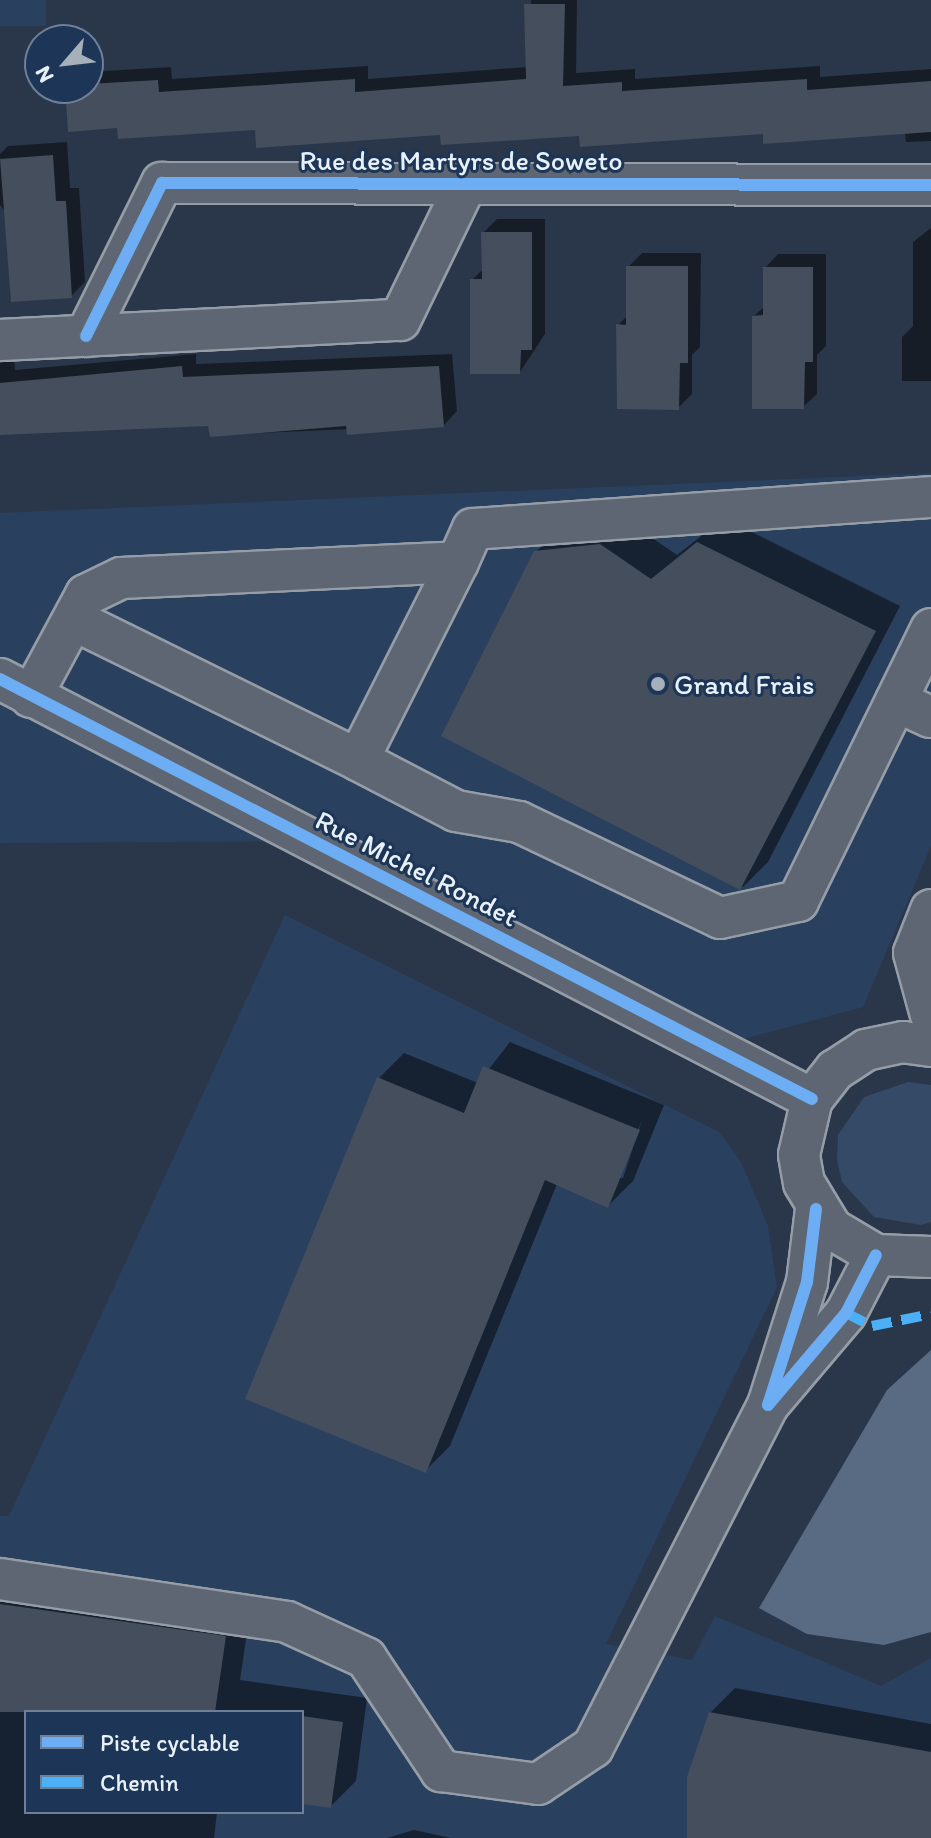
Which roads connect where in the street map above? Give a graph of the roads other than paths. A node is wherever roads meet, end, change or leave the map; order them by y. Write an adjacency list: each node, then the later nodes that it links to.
1 (466, 184): 2 (street, Rue des Martyrs de Soweto); 3 (street, Rue des Martyrs de Soweto); 3 (street, Rue des Martyrs de Soweto)
2 (931, 185)
3 (86, 336): 4 (street, Rue des Martyrs de Soweto)
4 (0, 340)
5 (931, 497): 6 (street)
6 (458, 562): 7 (street); 11 (street)
7 (74, 620): 9 (street); 11 (street)
8 (931, 629): 10 (street)
9 (16, 688): 15 (street, Rue Michel Rondet)
10 (913, 709): 11 (street)
11 (358, 760)
12 (931, 910): 13 (street)
13 (931, 1015)
14 (931, 1046): 15 (street)
15 (812, 1099): 16 (street)
16 (816, 1209): 17 (street); 19 (street)
17 (876, 1255): 18 (street); 19 (street)
18 (931, 1257)
19 (768, 1405): 20 (street)
20 (0, 1579)

